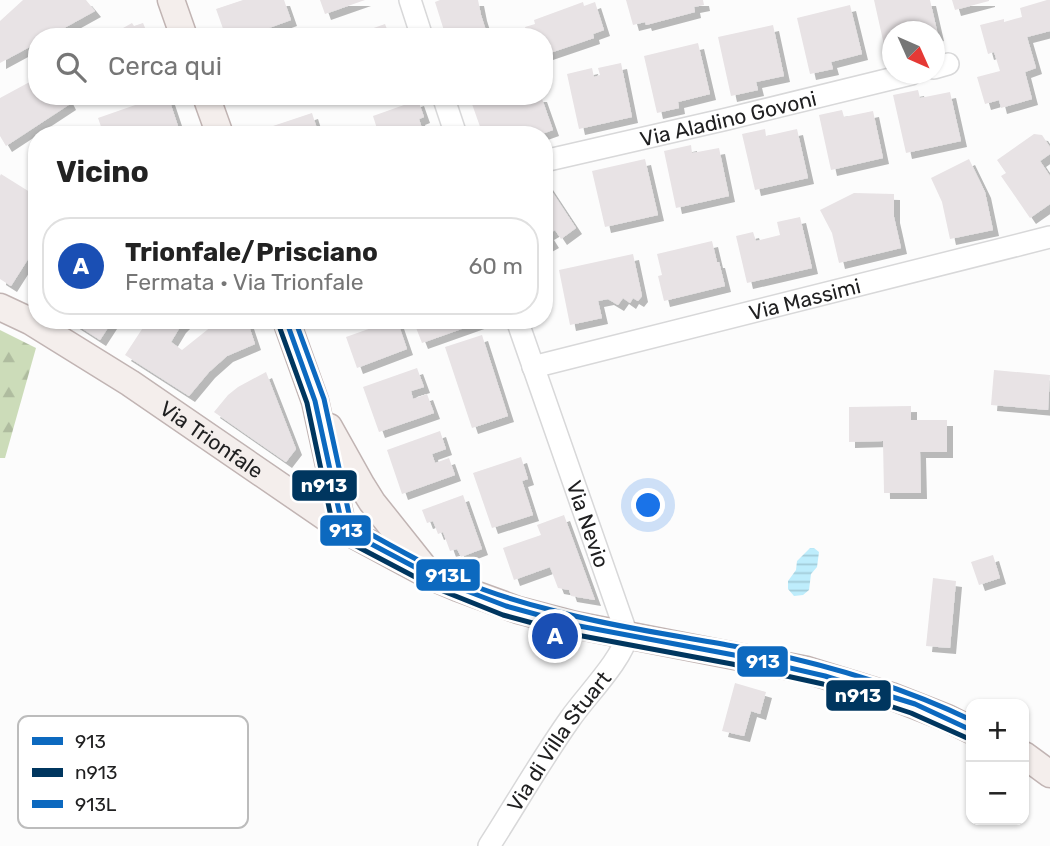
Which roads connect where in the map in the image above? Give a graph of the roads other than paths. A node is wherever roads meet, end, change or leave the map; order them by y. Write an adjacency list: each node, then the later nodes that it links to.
1 (171, 0): 3 (main road)
2 (410, 0): 4 (street)
3 (181, 28)
4 (419, 28)
5 (882, 81): 10 (street, Via Aladino Govoni)
6 (209, 105): 8 (main road)
7 (446, 105): 9 (street)
8 (217, 126)
9 (453, 126)
10 (553, 159)
11 (1050, 237): 17 (street, Via Massimi)
12 (0, 307): 13 (main road, Via Trionfale)
13 (28, 320)
14 (43, 329): 19 (main road, Via Trionfale)
15 (289, 329): 18 (main road)
16 (520, 329): 17 (street, Via Nevio)
17 (533, 367): 21 (street, Via Nevio)
18 (315, 401): 19 (main road); 20 (main road)
19 (343, 529): 20 (main road, Via Trionfale)
20 (432, 576): 21 (main road, Via Trionfale)
21 (627, 635): 22 (main road, Via Trionfale); 27 (street, Via di Villa Stuart)
22 (959, 721)
23 (1029, 743): 24 (main road)
24 (1050, 751)
25 (1029, 759): 26 (main road)
26 (1050, 774)
27 (489, 846)

